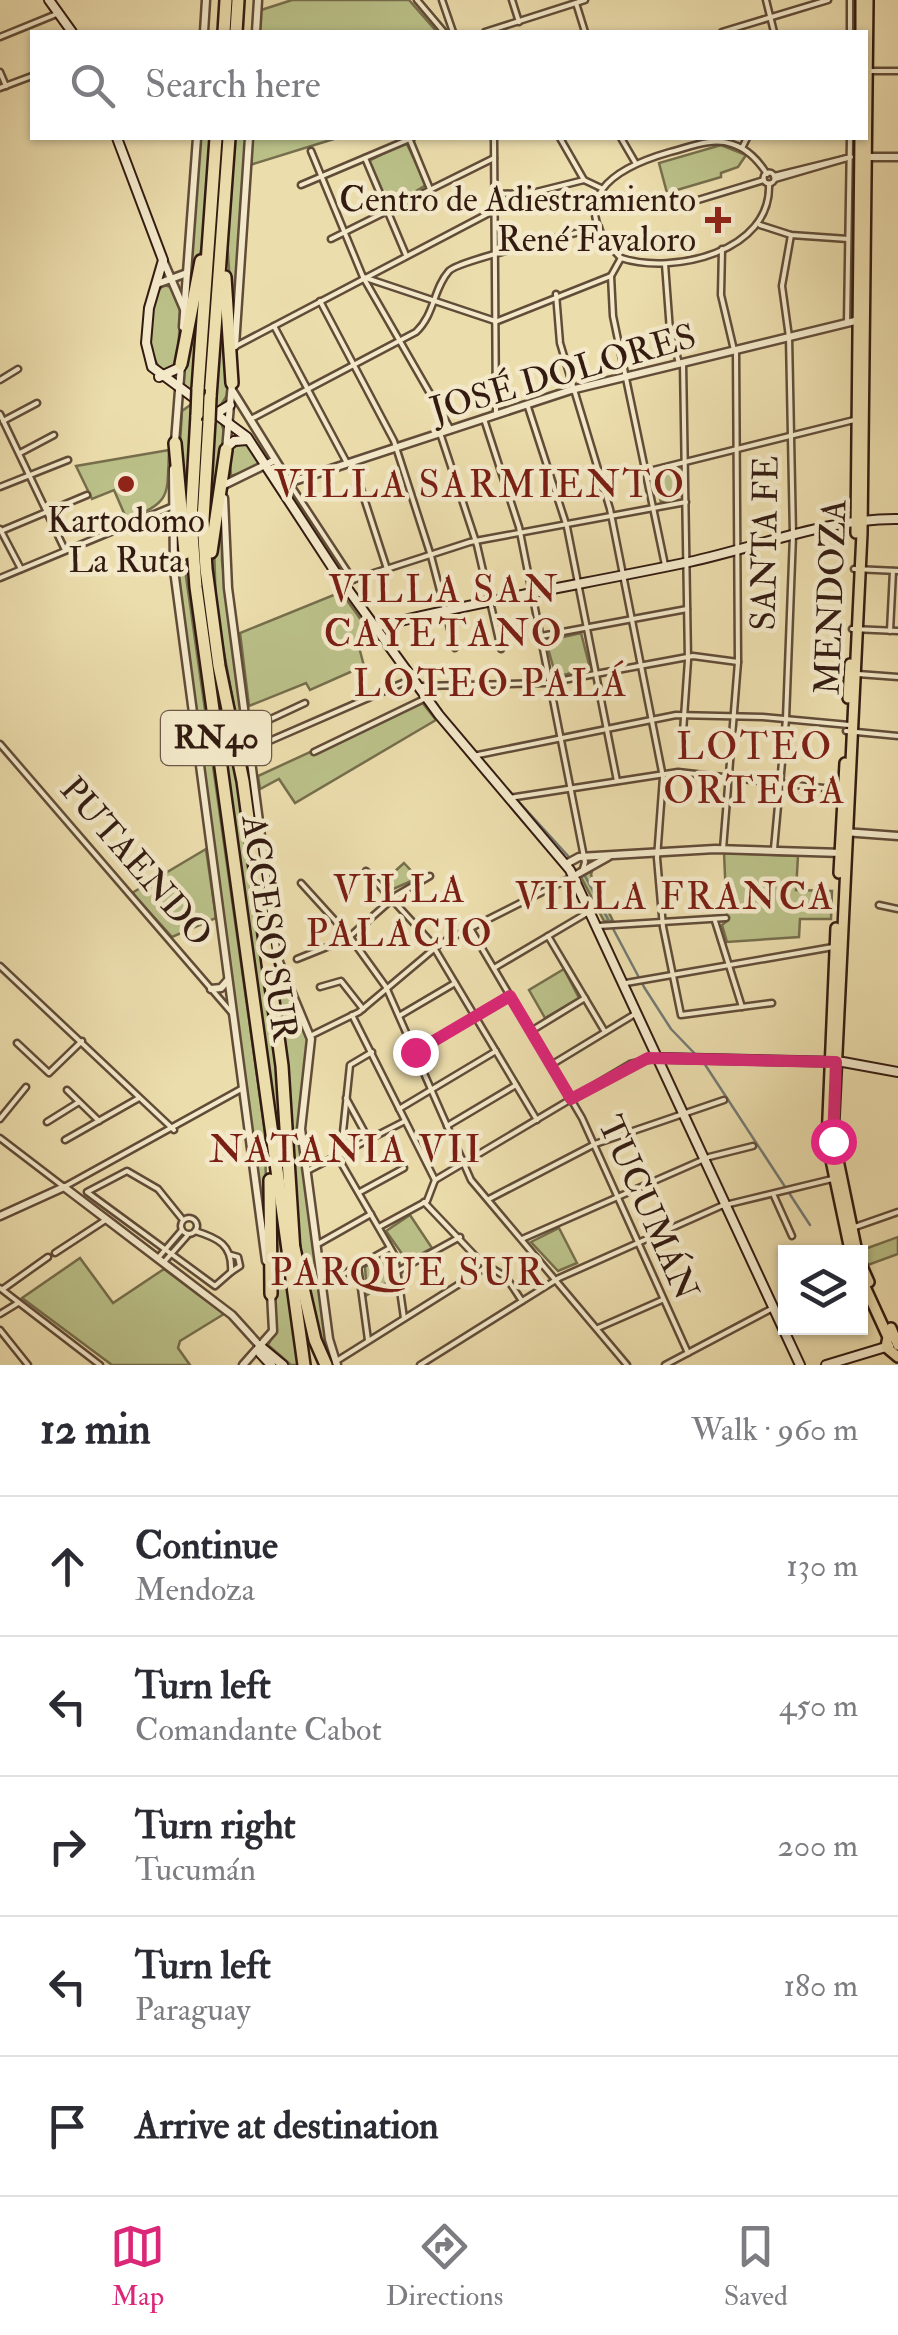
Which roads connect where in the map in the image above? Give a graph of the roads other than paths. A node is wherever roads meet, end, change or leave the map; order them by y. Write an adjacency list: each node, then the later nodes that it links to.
1 (49, 0): 15 (main road)
2 (206, 0): 19 (street)
3 (226, 0): 20 (highway)
4 (238, 0): 21 (highway)
5 (258, 0): 22 (street)
6 (417, 0): 23 (street)
7 (442, 0): 24 (street)
8 (512, 0): 17 (street)
9 (585, 0): 14 (street)
10 (766, 0): 16 (street)
11 (828, 0): 16 (street)
12 (850, 0): 29 (street)
13 (865, 0): 30 (main road, MENDOZA); 31 (main road, MENDOZA)
14 (576, 3): 17 (street); 26 (street)
15 (59, 13): 18 (main road); 32 (street)
16 (771, 17): 27 (street); 28 (street)
17 (519, 22): 25 (street)
18 (71, 30)
19 (204, 30)
20 (224, 30)
21 (236, 30)
22 (256, 30)
23 (442, 30)
24 (452, 30)
25 (493, 30)
26 (584, 30)
27 (729, 30)
28 (774, 30)
29 (850, 30)
30 (861, 30)
31 (865, 30)
32 (0, 37)
33 (898, 70): 34 (street)
34 (868, 71)
35 (0, 72): 37 (street)
36 (30, 77): 37 (street)
37 (3, 87)
38 (118, 140): 82 (main road)
39 (197, 140): 84 (street)
40 (216, 140): 71 (highway, ACCESO SUR / RN40)
41 (229, 140): 71 (highway, ACCESO SUR / RN40)
42 (249, 140): 98 (street)
43 (405, 140): 56 (street)
44 (411, 140): 66 (street)
45 (494, 140): 59 (street)
46 (561, 140): 63 (street)
47 (623, 140): 60 (street)
48 (690, 140): 53 (street)
49 (746, 140): 54 (street)
50 (851, 140): 57 (street)
51 (860, 140): 57 (main road, MENDOZA)
52 (860, 140): 57 (main road, MENDOZA)
53 (694, 146): 54 (street); 60 (street)
54 (742, 148): 62 (street)
55 (311, 151): 61 (street)
56 (365, 157): 61 (street); 69 (street)
57 (858, 157): 58 (street); 62 (street); 76 (street); 93 (main road, MENDOZA)
58 (898, 157)
59 (494, 158): 66 (street); 67 (street)
60 (635, 162): 65 (street)
61 (322, 176): 64 (street); 74 (street)
62 (767, 179): 68 (street); 72 (street)
63 (584, 180): 65 (street); 67 (street)
64 (301, 186)
65 (602, 188): 73 (street)
66 (430, 189): 69 (street)
67 (494, 194): 70 (street)
68 (675, 207)
69 (388, 210): 74 (street); 79 (street)
70 (494, 210): 79 (street); 80 (street)
71 (216, 225): 102 (highway); 107 (highway); 111 (highway, ACCESO SUR / RN40); 118 (highway, ACCESO SUR / RN40, bridge)
72 (760, 225): 75 (street); 78 (street)
73 (599, 227): 80 (street); 81 (street)
74 (347, 232): 77 (street); 86 (street)
75 (791, 236): 76 (street); 96 (street, SANTA FE)
76 (848, 238): 93 (street)
77 (331, 240)
78 (722, 249): 83 (street); 99 (street)
79 (406, 255): 86 (street)
80 (494, 257): 91 (street); 94 (street)
81 (621, 258): 83 (street); 85 (street)
82 (163, 260): 87 (street); 88 (main road)
83 (665, 264): 100 (street)
84 (187, 273): 87 (street); 92 (street)
85 (611, 276): 89 (street); 105 (street)
86 (362, 277): 90 (street); 91 (street); 97 (street)
87 (171, 278): 88 (street); 92 (street)
88 (157, 284): 104 (main road)
89 (556, 294): 94 (street); 110 (street)
90 (320, 301): 95 (street); 101 (street)
91 (436, 301): 94 (street); 97 (street)
92 (184, 310): 102 (street)
93 (856, 321): 96 (street, JOSÉ DOLORES); 121 (main road, MENDOZA)
94 (495, 322): 116 (street)
95 (274, 326): 98 (street); 108 (street)
96 (789, 337): 99 (street, JOSÉ DOLORES); 126 (street, SANTA FE)
97 (398, 342): 101 (street); 123 (street)
98 (234, 348): 107 (street)
99 (735, 350): 100 (street, JOSÉ DOLORES); 130 (street)
100 (681, 363): 105 (street, JOSÉ DOLORES); 135 (street)
101 (355, 365): 108 (street); 128 (street)
102 (181, 366): 104 (main road); 109 (street)
103 (18, 370): 106 (street)
104 (159, 377): 109 (main road)
105 (626, 377): 110 (street, JOSÉ DOLORES); 137 (street)
106 (0, 380)
107 (232, 386): 114 (street); 120 (street)
108 (307, 389): 120 (street); 134 (street)
109 (179, 390): 111 (main road); 115 (street)
110 (571, 390): 113 (street, JOSÉ DOLORES); 148 (street)
111 (190, 395): 115 (street); 118 (main road); 132 (street); 181 (highway, ACCESO SUR / RN40, bridge)
112 (37, 403): 117 (street)
113 (527, 404): 116 (street, JOSÉ DOLORES); 151 (street)
114 (230, 405): 118 (main road); 122 (street)
115 (177, 409): 132 (street)
116 (496, 415): 119 (street, JOSÉ DOLORES)
117 (2, 418): 131 (street)
118 (212, 418): 122 (main road); 170 (highway, ACCESO SUR / RN40)
119 (484, 419): 123 (street, JOSÉ DOLORES); 153 (street)
120 (248, 421): 136 (street)
121 (861, 421): 126 (street); 149 (main road, MENDOZA)
122 (228, 422): 127 (main road); 129 (street)
123 (451, 430): 124 (street, JOSÉ DOLORES)
124 (440, 433): 128 (street, JOSÉ DOLORES); 155 (street)
125 (54, 435): 131 (street)
126 (792, 436): 130 (street); 154 (street, SANTA FE)
127 (250, 440): 129 (main road); 136 (main road)
128 (396, 447): 134 (street, JOSÉ DOLORES); 158 (street)
129 (226, 449): 140 (street); 170 (highway)
130 (738, 449): 135 (street); 156 (street)
131 (20, 453): 138 (street)
132 (175, 454): 145 (street); 181 (highway)
133 (68, 460): 138 (street)
134 (350, 462): 139 (street, JOSÉ DOLORES); 162 (street)
135 (685, 462): 137 (street); 144 (street)
136 (270, 463): 139 (street); 140 (street); 141 (main road)
137 (646, 472): 146 (street)
138 (28, 476): 142 (street); 147 (street)
139 (289, 482): 141 (street, JOSÉ DOLORES); 168 (street)
140 (224, 485): 202 (street)
141 (279, 486): 168 (main road)
142 (0, 487)
143 (87, 495): 147 (street)
144 (686, 502): 146 (street); 159 (street)
145 (171, 507): 157 (street); 249 (street)
146 (653, 508): 148 (street); 160 (street)
147 (46, 512): 152 (street); 157 (street)
148 (612, 516): 151 (street); 165 (street)
149 (859, 519): 150 (main road); 154 (main road); 163 (main road, MENDOZA)
150 (898, 519)
151 (566, 524): 153 (street); 167 (street)
152 (0, 530): 161 (street)
153 (520, 532): 155 (street); 169 (street)
154 (794, 536): 156 (main road); 197 (street, SANTA FE)
155 (475, 541): 158 (street); 171 (street)
156 (740, 549): 159 (main road); 186 (street)
157 (65, 550): 161 (street)
158 (431, 555): 162 (street); 174 (street)
159 (687, 562): 160 (main road); 173 (street)
160 (665, 566): 165 (main road)
161 (21, 569): 166 (street)
162 (388, 569): 168 (street)
163 (858, 569): 164 (street); 178 (main road, MENDOZA)
164 (895, 571): 172 (street)
165 (622, 573): 167 (main road); 175 (street)
166 (0, 578)
167 (578, 581): 169 (main road); 177 (street)
168 (348, 582): 176 (main road)
169 (532, 590): 171 (main road); 182 (street)
170 (210, 596): 328 (highway, ACCESO SUR / RN40)
171 (489, 599): 174 (main road); 184 (street)
172 (895, 600): 179 (street)
173 (687, 608): 175 (street); 185 (street)
174 (445, 610): 176 (main road); 183 (street)
175 (631, 619): 177 (street); 187 (street)
176 (375, 627): 192 (main road)
177 (587, 628): 182 (street); 188 (street)
178 (855, 629): 179 (street); 189 (main road, MENDOZA)
179 (890, 631): 180 (street)
180 (898, 631)
181 (202, 635): 298 (highway, ACCESO SUR / RN40)
182 (541, 636): 191 (street)
183 (454, 648)
184 (502, 649)
185 (688, 657): 186 (street); 187 (street); 195 (street)
186 (738, 662): 196 (street)
187 (640, 664): 188 (street); 198 (street)
188 (596, 673): 191 (street); 199 (street)
189 (853, 673): 190 (street); 200 (main road, MENDOZA)
190 (898, 677)
191 (550, 682): 192 (street); 204 (street)
192 (415, 683): 193 (main road); 206 (street)
193 (426, 698): 208 (street); 209 (main road)
194 (305, 703): 202 (street)
195 (684, 715): 196 (street); 198 (street); 201 (street)
196 (735, 716): 197 (street); 211 (street)
197 (786, 719): 200 (street); 213 (street, SANTA FE)
198 (652, 720): 199 (street); 210 (street)
199 (607, 729): 204 (street); 212 (street)
200 (850, 729): 203 (street); 215 (main road, MENDOZA)
201 (683, 732)
202 (248, 734): 206 (street); 207 (street)
203 (898, 736)
204 (561, 738): 209 (street); 214 (street)
205 (0, 744): 253 (street, PUTAENDO)
206 (265, 744): 207 (street)
207 (250, 749): 267 (street)
208 (314, 752)
209 (473, 756): 216 (main road)
210 (662, 774): 211 (street); 212 (street); 221 (street)
211 (731, 778): 213 (street); 219 (street)
212 (617, 781): 214 (street)
213 (780, 783): 215 (street); 220 (street, SANTA FE)
214 (571, 789): 216 (street); 224 (street)
215 (846, 790): 217 (main road, MENDOZA)
216 (509, 798): 225 (main road)
217 (844, 832): 218 (street); 222 (main road, MENDOZA)
218 (898, 836)
219 (723, 849): 220 (street); 221 (street)
220 (774, 851): 222 (street)
221 (657, 852): 223 (street); 237 (street)
222 (843, 854): 242 (main road, MENDOZA)
223 (613, 855): 224 (street); 226 (street)
224 (582, 856): 225 (street); 226 (street)
225 (566, 864): 229 (main road)
226 (583, 869): 229 (street)
227 (366, 871): 231 (street)
228 (430, 876): 231 (street)
229 (574, 876): 234 (main road); 239 (street)
230 (301, 884): 241 (street)
231 (392, 899): 241 (street); 243 (street)
232 (880, 906): 233 (street)
233 (898, 908)
234 (591, 910): 238 (main road); 240 (street)
235 (715, 918): 236 (street); 237 (street); 245 (street)
236 (726, 918)
237 (662, 922): 238 (street); 248 (street)
238 (598, 926): 251 (main road)
239 (470, 928): 243 (street); 247 (street, TUCUMÁN)
240 (548, 936): 247 (street); 256 (street)
241 (350, 937): 244 (street); 254 (street)
242 (838, 946): 245 (street); 274 (main road, MENDOZA)
243 (434, 948): 250 (street); 254 (street)
244 (297, 958)
245 (729, 965): 248 (street); 258 (street)
246 (0, 966): 268 (street)
247 (494, 968): 255 (street, TUCUMÁN)
248 (672, 974): 251 (street); 258 (street)
249 (228, 979): 253 (street); 261 (street)
250 (455, 983): 263 (street); 264 (street)
251 (626, 983): 260 (main road)
252 (320, 987): 259 (street)
253 (211, 989): 261 (street, PUTAENDO)
254 (387, 990): 259 (street); 264 (street)
255 (510, 996): 263 (street); 265 (street, TUCUMÁN)
256 (585, 998): 265 (street); 266 (street)
257 (772, 1003): 258 (street)
258 (742, 1007)
259 (362, 1009): 262 (street)
260 (640, 1011): 266 (street); 273 (main road)
261 (233, 1014): 279 (street)
262 (352, 1016): 267 (street); 271 (street)
263 (475, 1016): 270 (street); 272 (street)
264 (399, 1017): 272 (street)
265 (530, 1031): 275 (street, TUCUMÁN)
266 (605, 1032): 275 (street)
267 (310, 1036): 306 (street)
268 (82, 1041): 269 (street); 282 (street)
269 (18, 1043)
270 (496, 1051): 277 (street); 281 (street)
271 (372, 1052): 283 (street); 287 (street)
272 (415, 1052): 281 (street)
273 (661, 1058): 274 (main road); 284 (street); 288 (main road)
274 (832, 1062): 276 (main road); 307 (main road, MENDOZA)
275 (550, 1064): 284 (street, TUCUMÁN)
276 (898, 1072)
277 (516, 1085): 290 (street); 294 (street)
278 (26, 1087): 289 (street)
279 (243, 1088): 295 (street); 346 (street)
280 (68, 1090): 286 (street)
281 (431, 1090): 287 (street); 294 (street)
282 (139, 1098): 291 (street); 295 (street)
283 (346, 1098): 299 (street); 302 (street)
284 (571, 1099): 290 (street); 300 (street, TUCUMÁN)
285 (724, 1100): 288 (street)
286 (80, 1102): 291 (street); 292 (street)
287 (399, 1109): 293 (street)
288 (684, 1111): 300 (street); 303 (main road)
289 (0, 1119)
290 (537, 1120): 304 (street)
291 (100, 1121): 297 (street)
292 (47, 1122)
293 (405, 1122): 299 (street); 308 (street)
294 (447, 1126): 304 (street)
295 (174, 1130): 309 (street)
296 (0, 1138): 309 (street)
297 (65, 1140)
298 (270, 1140): 346 (highway); 368 (highway, ACCESO SUR / RN40)
299 (370, 1142): 302 (street)
300 (594, 1145): 312 (street, TUCUMÁN); 313 (street)
301 (753, 1146): 303 (street)
302 (340, 1157): 306 (street); 310 (street)
303 (706, 1158): 312 (street); 315 (main road)
304 (464, 1163): 308 (street); 313 (street)
305 (404, 1168): 310 (street)
306 (306, 1171): 330 (street)
307 (836, 1178): 311 (street); 322 (main road, MENDOZA); 331 (main road, MENDOZA)
308 (435, 1180): 314 (street)
309 (64, 1187): 318 (street); 319 (street)
310 (359, 1193): 317 (street)
311 (774, 1196): 315 (street); 325 (street)
312 (617, 1198): 327 (street); 329 (street, TUCUMÁN)
313 (488, 1200): 327 (street)
314 (424, 1202): 321 (street); 326 (street)
315 (727, 1205): 329 (street); 350 (main road)
316 (898, 1212): 322 (street)
317 (371, 1214): 321 (street); 330 (street)
318 (0, 1216)
319 (107, 1219): 335 (street); 337 (street)
320 (183, 1220): 323 (street); 324 (street); 334 (street)
321 (379, 1228): 333 (street)
322 (849, 1228): 332 (main road, MENDOZA)
323 (182, 1230): 324 (street); 334 (street)
324 (193, 1232): 334 (street); 334 (street)
325 (792, 1236)
326 (460, 1238): 339 (street); 340 (street)
327 (522, 1239): 342 (street)
328 (294, 1244): 363 (highway); 368 (highway, ACCESO SUR / RN40)
329 (637, 1244): 342 (street); 347 (street, TUCUMÁN)
330 (316, 1245): 343 (street)
331 (852, 1245)
332 (853, 1245)
333 (390, 1248): 338 (street); 340 (street)
334 (169, 1251): 337 (street)
335 (55, 1253)
336 (48, 1257): 344 (street)
337 (161, 1260): 355 (street)
338 (358, 1266): 343 (street); 357 (street)
339 (488, 1266): 348 (street); 352 (street)
340 (398, 1272): 352 (street)
341 (868, 1279): 358 (main road)
342 (556, 1280): 348 (street); 353 (street)
343 (322, 1286): 363 (street)
344 (1, 1289): 349 (street)
345 (868, 1293): 359 (main road)
346 (271, 1294): 356 (street)
347 (662, 1300): 353 (street); 361 (street, TUCUMÁN)
348 (522, 1301): 369 (street)
349 (18, 1303): 351 (street); 365 (street)
350 (774, 1308): 361 (street); 372 (main road)
351 (0, 1314)
352 (404, 1318): 357 (street)
353 (598, 1328): 370 (street)
354 (0, 1330): 364 (street)
355 (248, 1331): 356 (street); 360 (street)
356 (273, 1331): 360 (street)
357 (368, 1341): 363 (street)
358 (898, 1344): 359 (main road)
359 (886, 1347): 362 (main road); 373 (main road)
360 (258, 1351): 366 (street); 367 (main road)
361 (688, 1353): 371 (street)
362 (898, 1357)
363 (333, 1364)
364 (28, 1365)
365 (100, 1365)
366 (243, 1365)
367 (277, 1365)
368 (305, 1365)
369 (420, 1365)
370 (627, 1365)
371 (665, 1365)
372 (800, 1365)
373 (826, 1365)

